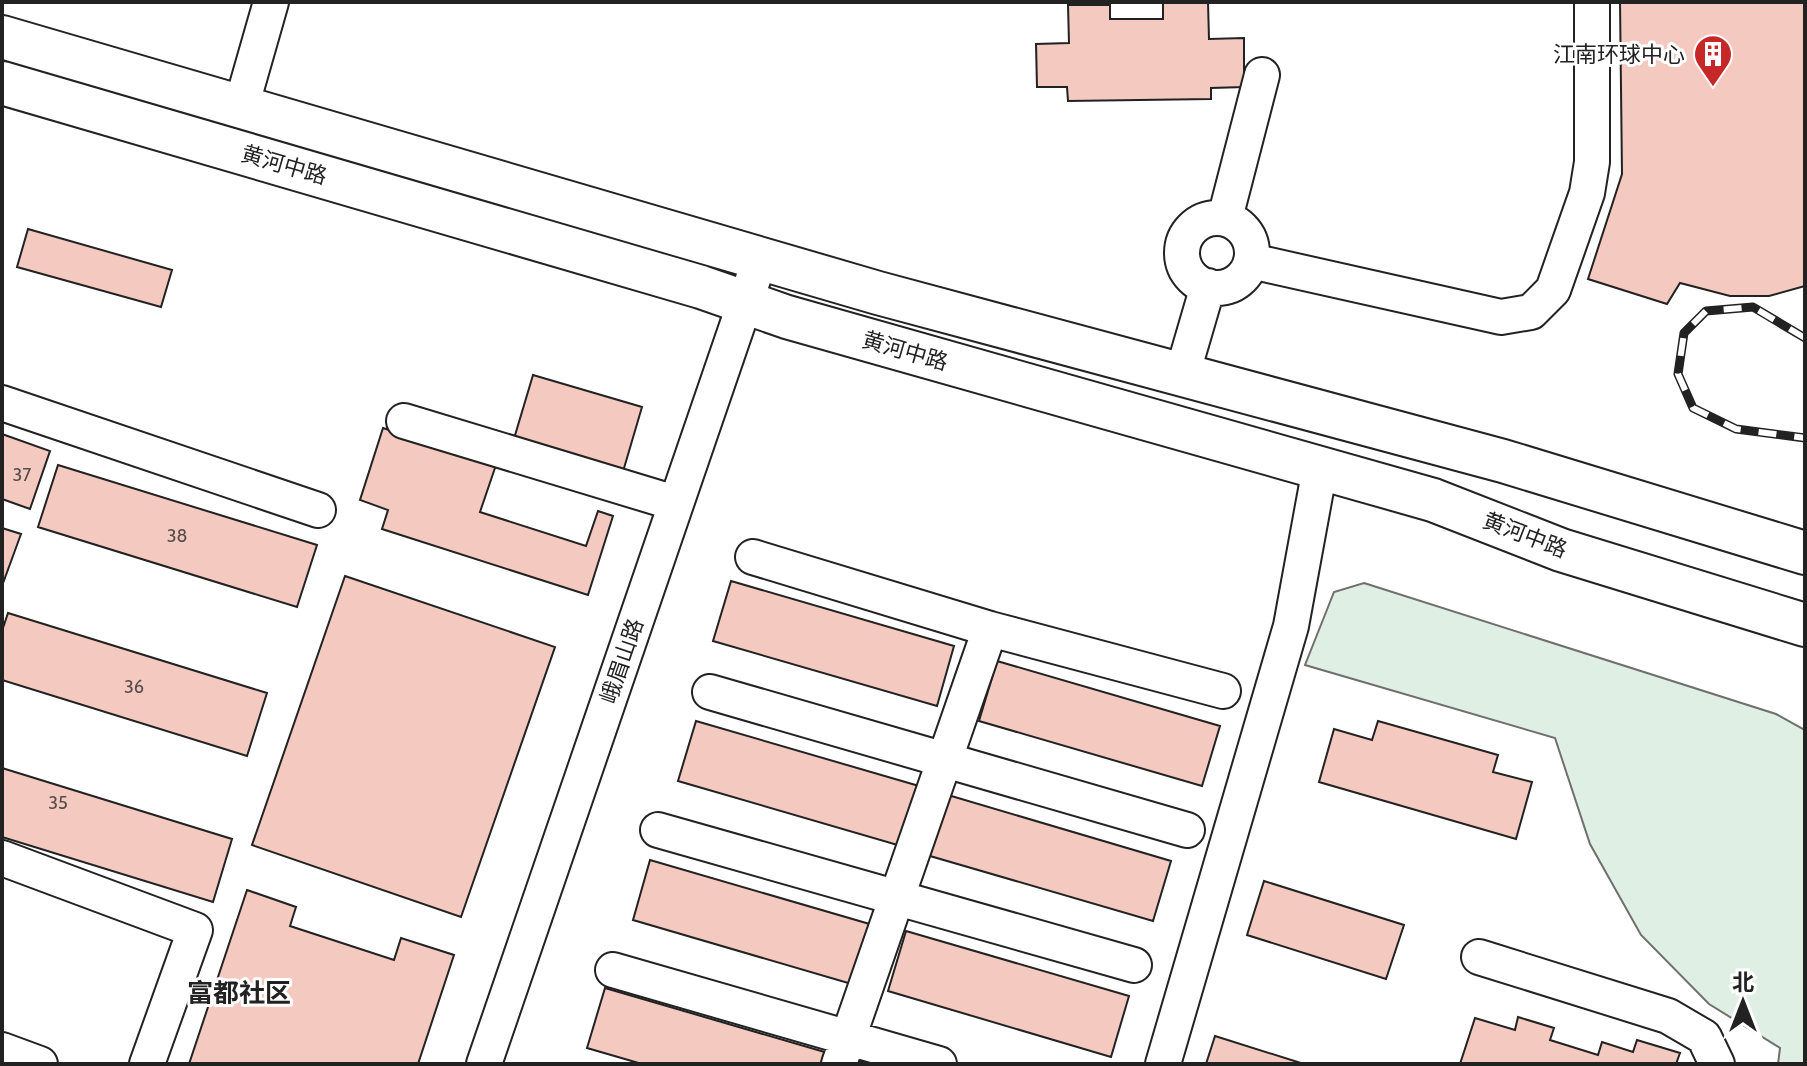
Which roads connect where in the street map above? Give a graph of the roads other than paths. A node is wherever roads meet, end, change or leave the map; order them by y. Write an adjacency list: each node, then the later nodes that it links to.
1 (271, 2): 6 (street)
2 (1592, 2): 9 (street)
3 (2, 37): 6 (main road, 黄河中路)
4 (1262, 75): 7 (street)
5 (2, 83): 11 (main road, 黄河中路)
6 (241, 107): 8 (main road, 黄河中路)
7 (1225, 218): 9 (street); 10 (street)
8 (760, 259): 11 (street, 峨眉山路); 12 (main road, 黄河中路)
9 (1251, 261): 10 (street)
10 (1208, 286): 12 (street)
11 (746, 303): 15 (main road, 黄河中路); 16 (street, 峨眉山路)
12 (1182, 375): 18 (main road, 黄河中路)
13 (2, 403): 17 (street)
14 (404, 421): 16 (street)
15 (1320, 468): 20 (main road, 黄河中路); 38 (street)
16 (675, 503): 36 (street, 峨眉山路)
17 (318, 510)
18 (1805, 553)
19 (753, 557): 21 (street)
20 (1805, 625)
21 (990, 629): 22 (street); 24 (street)
22 (1223, 691)
23 (710, 692): 24 (street)
24 (944, 760): 26 (street); 28 (street)
25 (658, 830): 28 (street)
26 (1187, 830)
27 (2, 858): 35 (street)
28 (897, 897): 30 (street); 33 (street)
29 (1479, 957): 39 (street)
30 (1134, 965)
31 (613, 970): 33 (street)
32 (2, 1050): 34 (street)
33 (843, 1051): 37 (street)
34 (40, 1064)
35 (147, 1064)
36 (484, 1064)
37 (939, 1064)
38 (1163, 1064)
39 (1717, 1064)

